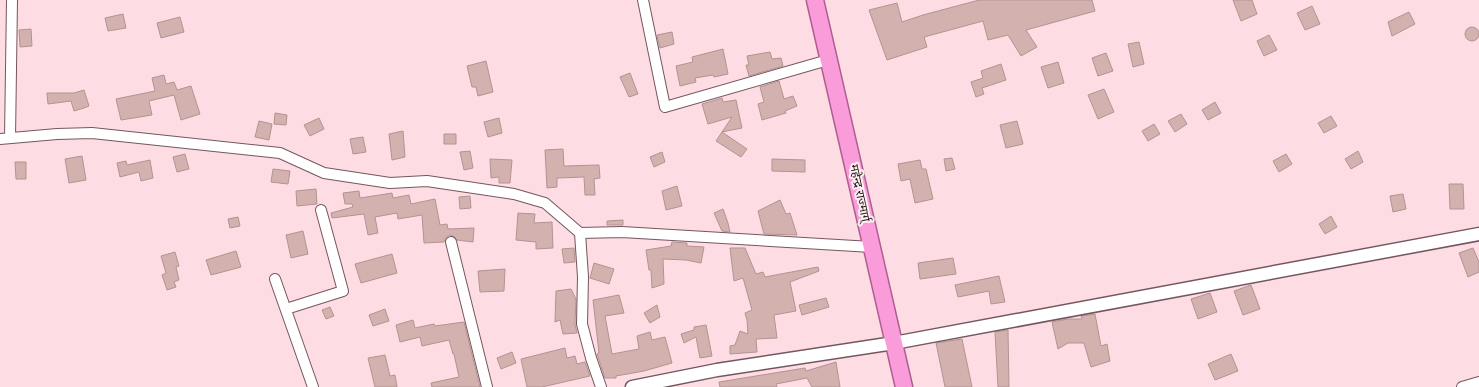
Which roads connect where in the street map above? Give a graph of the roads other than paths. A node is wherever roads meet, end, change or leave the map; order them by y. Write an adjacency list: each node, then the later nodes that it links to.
1 (12, 0): 5 (street)
2 (643, 0): 4 (street)
3 (815, 0): 4 (highway, महेन्द्र राज्मार्ग्)
4 (828, 60): 10 (highway, महेन्द्र राज्मार्ग्)
5 (5, 138): 7 (street)
6 (321, 210): 12 (street)
7 (580, 233): 10 (street); 17 (street)
8 (1479, 234): 13 (street)
9 (451, 242): 16 (street)
10 (872, 247): 13 (highway, महेन्द्र राज्मार्ग्)
11 (275, 280): 12 (street)
12 (286, 308): 15 (street)
13 (894, 343): 18 (street); 19 (highway, महेन्द्र राज्मार्ग्)
14 (1479, 382): 20 (street)
15 (314, 387)
16 (487, 387)
17 (601, 387)
18 (632, 387)
19 (904, 387)
20 (1462, 387)

